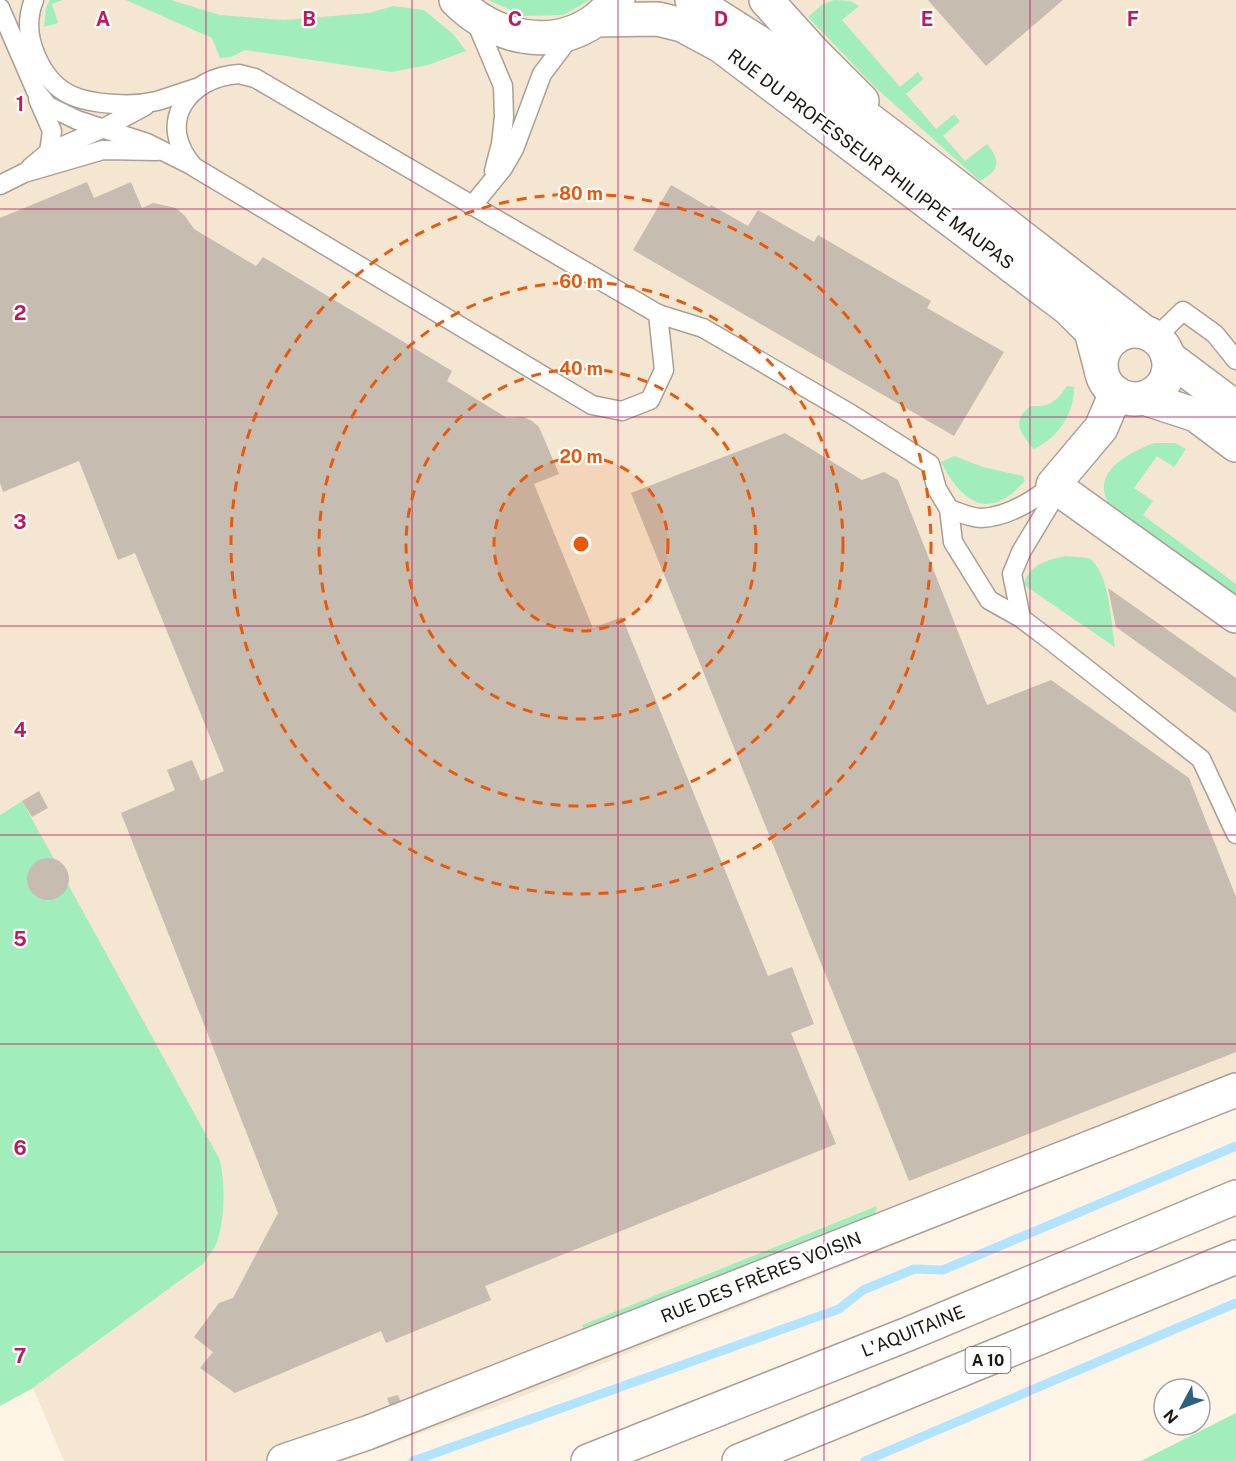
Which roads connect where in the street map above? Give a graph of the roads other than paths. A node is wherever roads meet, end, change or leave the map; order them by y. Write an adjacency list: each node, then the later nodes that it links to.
1 (34, 0): 9 (lane)
2 (692, 0): 13 (main road, RUE DU PROFESSEUR PHILIPPE MAUPAS)
3 (766, 0): 13 (main road, RUE DU PROFESSEUR PHILIPPE MAUPAS)
4 (460, 4): 6 (main road, RUE DU PROFESSEUR PHILIPPE MAUPAS); 16 (lane)
5 (0, 8): 8 (lane)
6 (596, 17): 16 (lane); 22 (main road, RUE DU PROFESSEUR PHILIPPE MAUPAS)
7 (198, 87): 9 (lane); 14 (lane); 18 (lane)
8 (36, 92): 10 (lane); 11 (lane)
9 (154, 102): 10 (lane)
10 (104, 128): 11 (lane); 12 (lane)
11 (49, 152): 15 (lane)
12 (166, 152): 14 (lane); 15 (lane)
13 (912, 152): 20 (main road, RUE DU PROFESSEUR PHILIPPE MAUPAS)
14 (195, 167): 19 (lane)
15 (24, 173): 17 (lane)
16 (492, 179): 18 (lane)
17 (0, 184)
18 (472, 206): 19 (lane)
19 (658, 314): 26 (lane)
20 (1156, 342): 21 (lane); 22 (main road); 22 (main road); 23 (main road, RUE DU PROFESSEUR PHILIPPE MAUPAS)
21 (1236, 360)
22 (1121, 387): 24 (main road); 25 (main road)
23 (1236, 408)
24 (1236, 445)
25 (1053, 484): 26 (lane); 27 (main road); 28 (lane)
26 (949, 509): 28 (lane)
27 (1236, 616)
28 (1021, 618): 29 (lane)
29 (1236, 834)
30 (1236, 1090): 34 (main road, RUE DES FRÈRES VOISIN)
31 (1236, 1197): 33 (main road, L'AQUITAINE)
32 (1236, 1257): 35 (main road, A 10)
33 (590, 1460)
34 (284, 1461)
35 (739, 1461)

